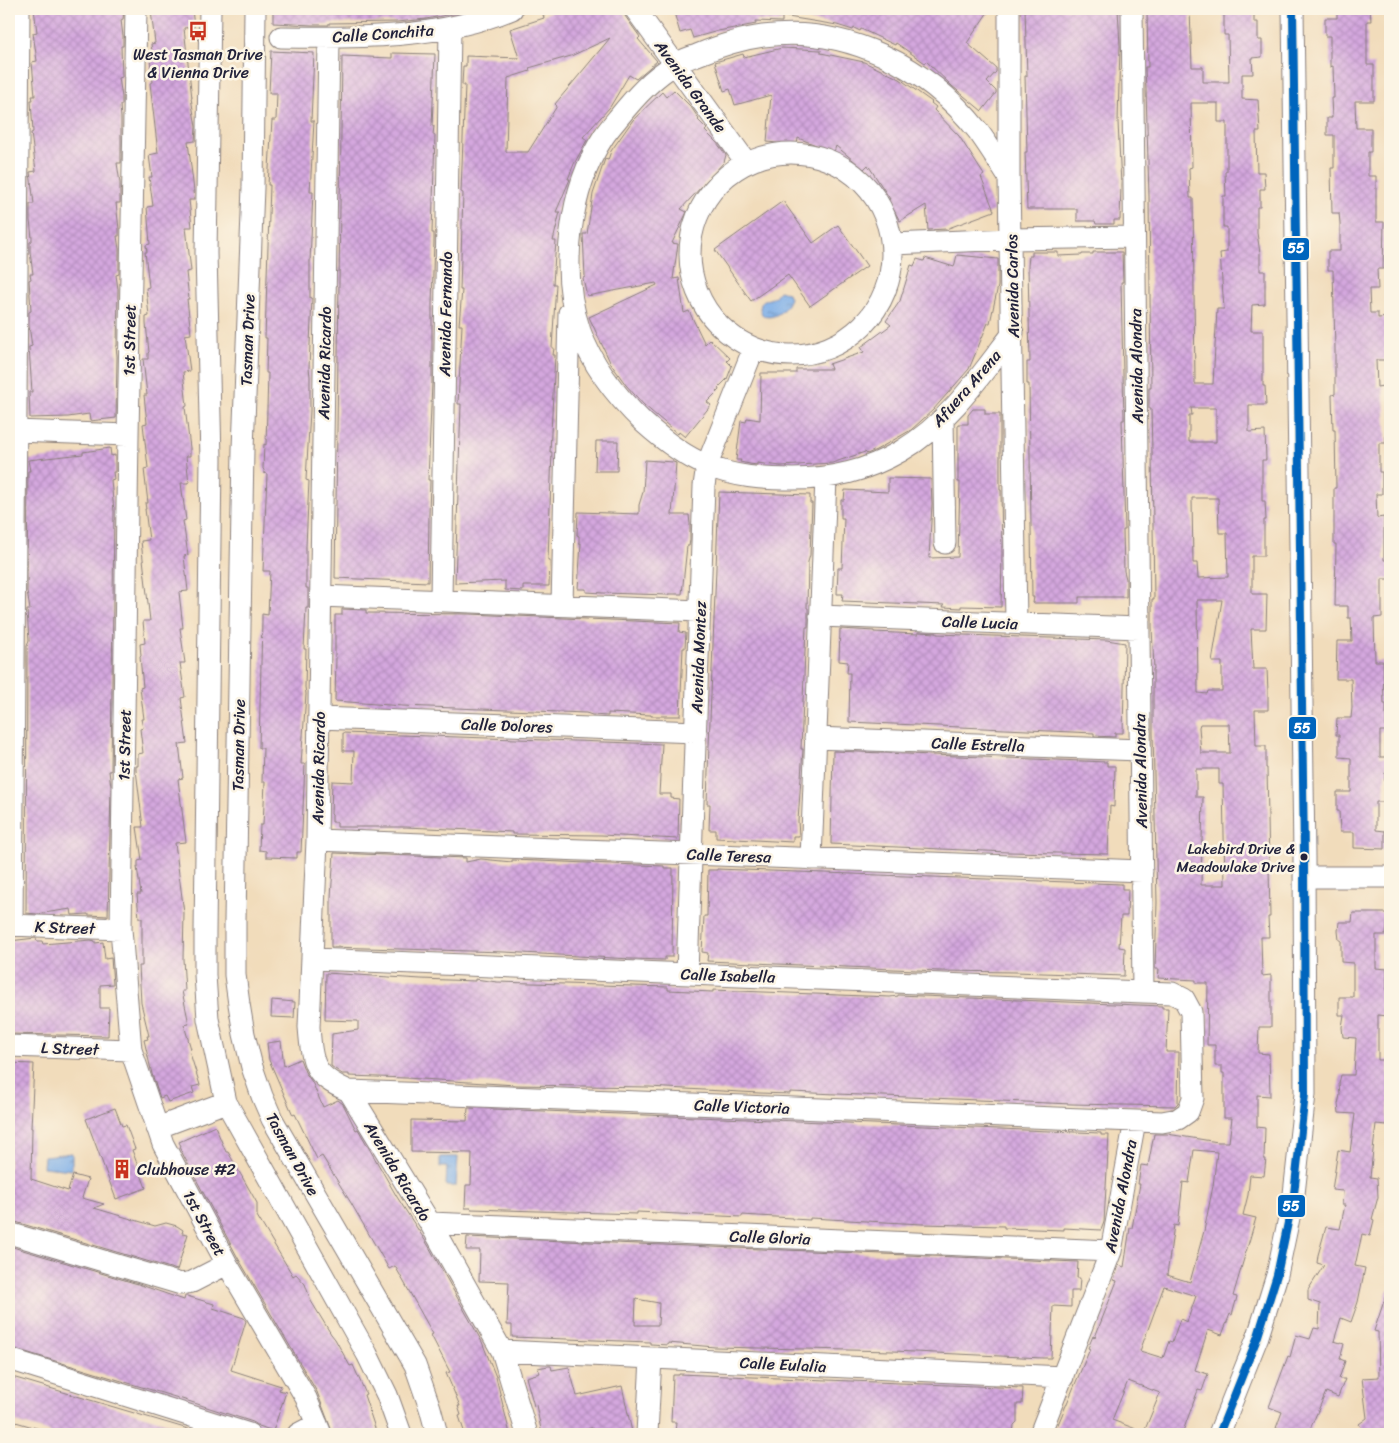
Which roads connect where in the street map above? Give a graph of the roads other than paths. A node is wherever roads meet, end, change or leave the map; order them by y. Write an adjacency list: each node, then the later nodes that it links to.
1 (19, 9): 15 (street)
2 (136, 9): 26 (street, 1st Street)
3 (210, 9): 56 (street, Tasman Drive)
4 (255, 9): 71 (street, Tasman Drive)
5 (512, 9): 11 (street, Calle Conchita)
6 (635, 9): 14 (street, Avenida Grande)
7 (653, 9): 14 (street, Avenida Grande)
8 (1008, 9): 17 (street, Avenida Carlos)
9 (1132, 9): 18 (street, Avenida Alondra)
10 (1293, 9): 46 (street)
11 (450, 28): 13 (street, Calle Conchita); 32 (street, Avenida Fernando)
12 (281, 37): 13 (street, Calle Conchita)
13 (329, 38): 31 (street, Avenida Ricardo)
14 (682, 61): 16 (street, Avenida Grande); 17 (street, Afuera Arena); 21 (street, Afuera Arena)
15 (13, 77): 25 (street)
16 (752, 160): 20 (street); 23 (street)
17 (1009, 178): 19 (street, Avenida Carlos)
18 (1134, 237): 19 (street); 37 (street, Avenida Alondra)
19 (1011, 239): 20 (street); 22 (street, Avenida Carlos)
20 (893, 244): 23 (street)
21 (570, 292): 27 (street, Afuera Arena); 33 (street)
22 (1013, 333): 24 (street, Afuera Arena); 36 (street, Avenida Carlos)
23 (753, 350): 27 (street, Avenida Montez)
24 (943, 419): 28 (street, Afuera Arena); 30 (street)
25 (16, 431): 26 (street); 29 (street)
26 (128, 435): 49 (street, 1st Street)
27 (707, 466): 28 (street, Afuera Arena); 34 (street, Avenida Montez)
28 (826, 478): 35 (street)
29 (12, 505): 48 (street)
30 (945, 543)
31 (320, 596): 32 (street); 38 (street, Avenida Ricardo)
32 (441, 600): 33 (street)
33 (562, 605): 34 (street)
34 (700, 611): 39 (street, Avenida Montez)
35 (820, 616): 36 (street, Calle Lucia); 40 (street)
36 (1016, 623): 37 (street, Calle Lucia)
37 (1139, 628): 41 (street, Avenida Alondra)
38 (319, 718): 39 (street, Calle Dolores); 42 (street, Avenida Ricardo)
39 (696, 732): 43 (street, Avenida Montez)
40 (815, 738): 41 (street, Calle Estrella); 44 (street)
41 (1140, 750): 45 (street, Avenida Alondra)
42 (317, 840): 43 (street, Calle Teresa); 50 (street, Avenida Ricardo)
43 (691, 854): 44 (street, Calle Teresa); 51 (street, Avenida Montez)
44 (811, 859): 45 (street, Calle Teresa)
45 (1142, 871): 52 (street, Avenida Alondra)
46 (1304, 877): 47 (street); 75 (street)
47 (1390, 877)
48 (10, 925): 49 (street, K Street)
49 (121, 929): 54 (street, 1st Street)
50 (312, 959): 51 (street, Calle Isabella); 55 (street, Avenida Ricardo)
51 (687, 974): 52 (street, Calle Isabella)
52 (1143, 992): 57 (street, Avenida Alondra)
53 (9, 1046): 54 (street, L Street)
54 (131, 1050): 58 (street, 1st Street)
55 (349, 1091): 57 (street, Calle Victoria); 59 (street, Avenida Ricardo)
56 (226, 1102): 58 (street); 70 (street, Tasman Drive)
57 (1135, 1121): 61 (street, Avenida Alondra)
58 (157, 1128): 62 (street, 1st Street)
59 (430, 1223): 61 (street, Calle Gloria); 63 (street, Avenida Ricardo)
60 (9, 1234): 62 (street)
61 (1111, 1251): 66 (street, Avenida Alondra)
62 (227, 1264): 67 (street, 1st Street)
63 (502, 1351): 64 (street, Calle Eulalia); 72 (street, Avenida Ricardo)
64 (651, 1358): 66 (street, Calle Eulalia); 73 (street)
65 (9, 1359): 68 (street)
66 (1063, 1377): 74 (street, Avenida Alondra)
67 (319, 1429): 69 (street)
68 (250, 1434)
69 (298, 1434)
70 (401, 1434)
71 (437, 1434)
72 (528, 1434)
73 (647, 1434)
74 (1040, 1434)
75 (1219, 1434)

